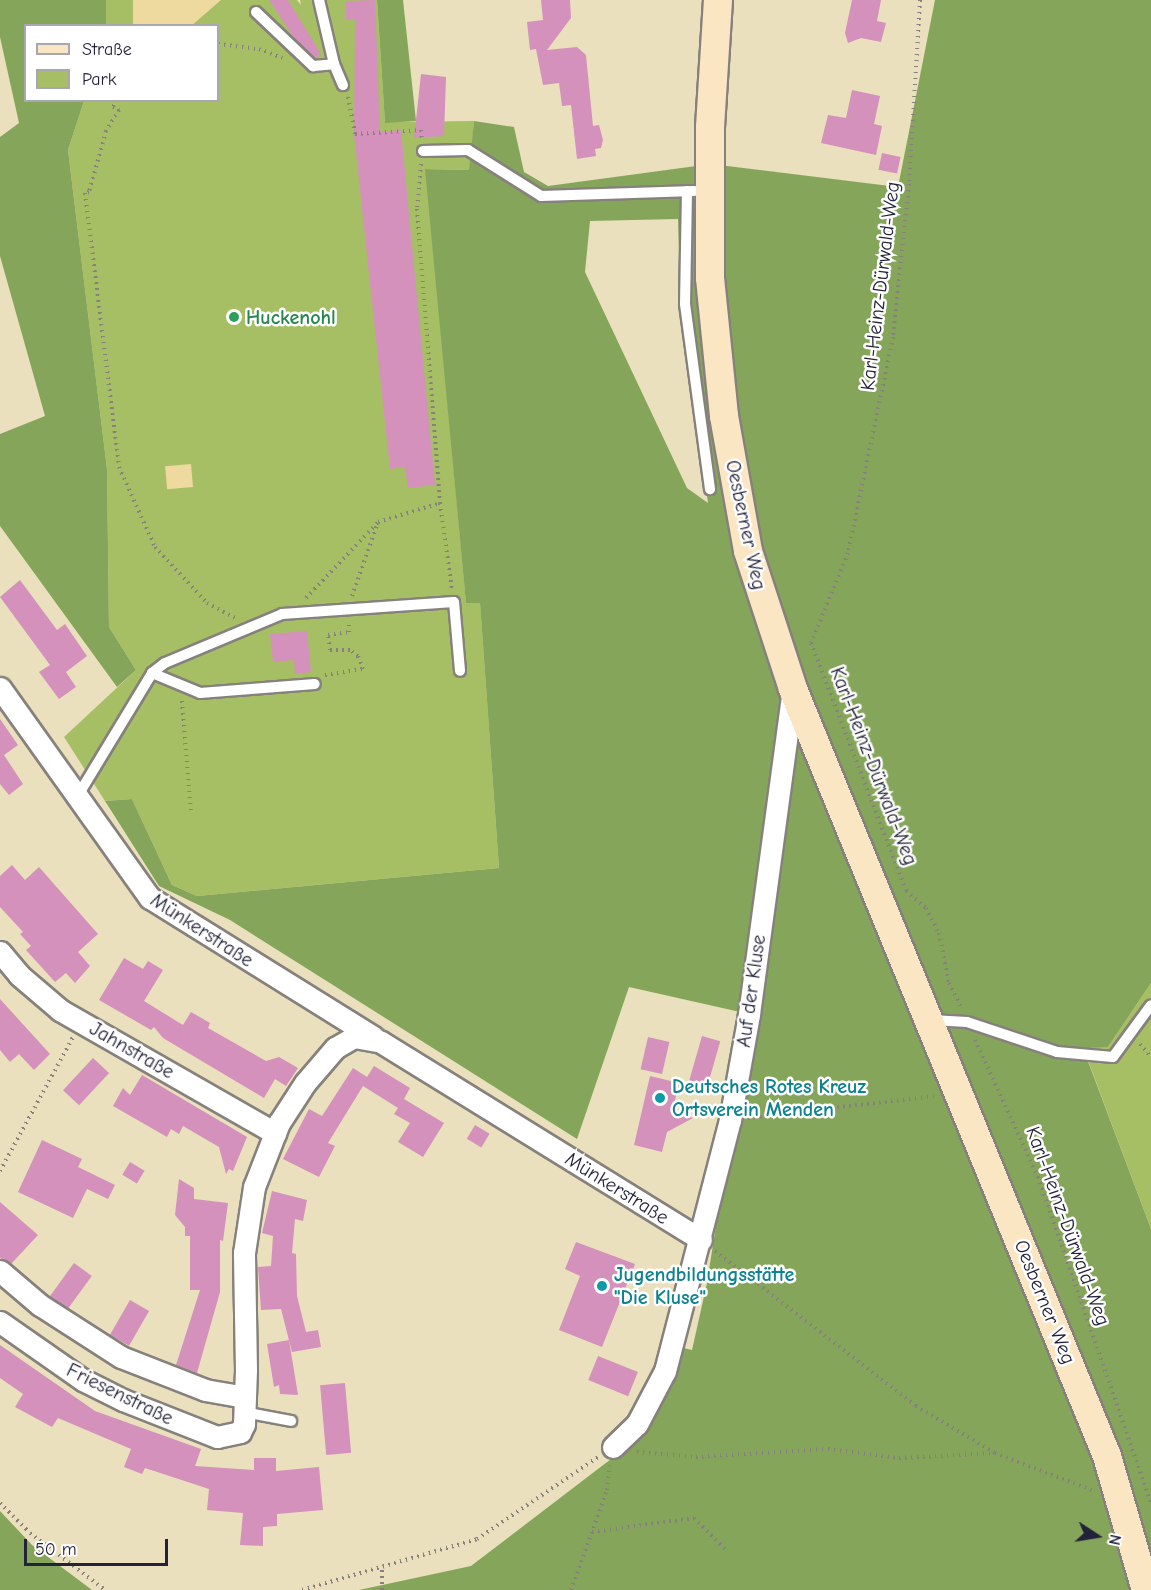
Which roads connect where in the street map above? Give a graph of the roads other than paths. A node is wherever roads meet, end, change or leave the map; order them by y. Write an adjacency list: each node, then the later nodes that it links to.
1 (319, 0): 4 (lane)
2 (718, 0): 7 (street, Oesberner Weg)
3 (256, 12): 4 (lane)
4 (334, 64): 5 (lane)
5 (343, 86)
6 (423, 151): 7 (lane)
7 (698, 191): 8 (lane); 13 (street, Oesberner Weg)
8 (710, 489)
9 (460, 671): 10 (lane)
10 (152, 673): 11 (lane); 14 (lane)
11 (315, 684)
12 (0, 688): 14 (street, Münkerstraße)
13 (793, 689): 17 (street, Oesberner Weg); 20 (street, Auf der Kluse)
14 (76, 797): 18 (street, Münkerstraße)
15 (0, 952): 19 (street, Jahnstraße)
16 (1151, 1005): 17 (lane)
17 (928, 1020): 26 (street, Oesberner Weg)
18 (377, 1040): 19 (street); 20 (street, Münkerstraße)
19 (275, 1133): 23 (street)
20 (700, 1240): 25 (street, Auf der Kluse)
21 (0, 1271): 23 (street, Friesenstraße)
22 (0, 1322): 23 (street, Friesenstraße)
23 (244, 1411): 24 (lane)
24 (291, 1421)
25 (612, 1447)
26 (1146, 1590)

